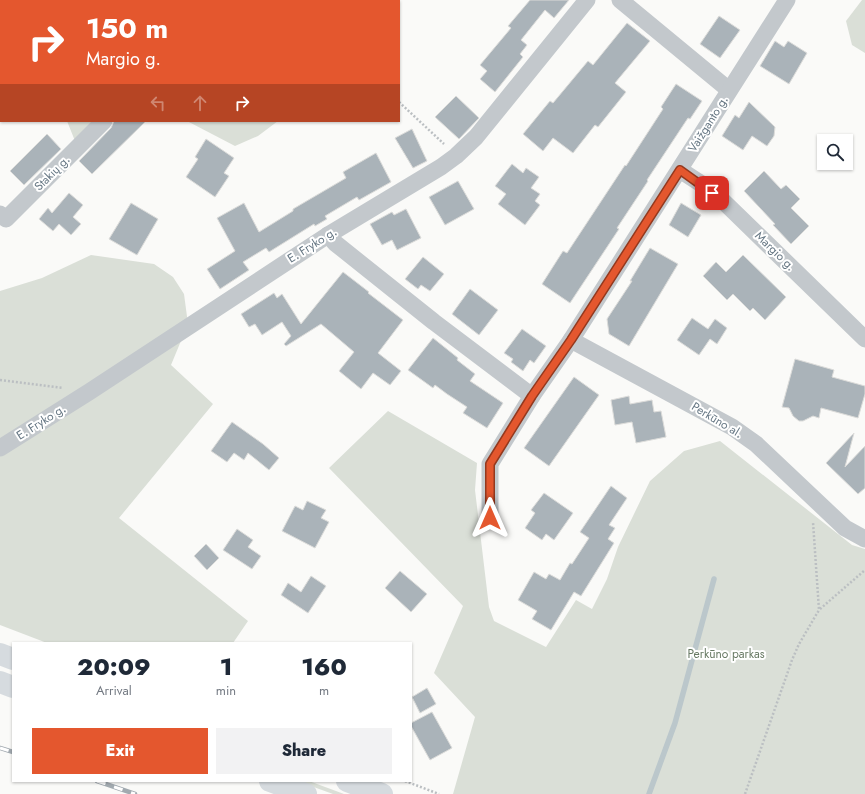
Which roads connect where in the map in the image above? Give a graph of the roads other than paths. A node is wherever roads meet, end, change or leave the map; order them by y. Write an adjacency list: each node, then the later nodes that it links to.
1 (587, 0): 8 (street, E. Fryko g.)
2 (620, 0): 4 (street)
3 (787, 0): 4 (street, Vaižganto g.)
4 (729, 90): 6 (street, Vaižganto g.)
5 (103, 122): 7 (street, Stakių g.)
6 (680, 170): 9 (street, Margio g.); 10 (street, Vaižganto g.)
7 (0, 214)
8 (328, 235): 11 (street); 12 (street, E. Fryko g.)
9 (865, 339)
10 (571, 340): 11 (street, Vaižganto g.); 14 (street, Perkūno al.)
11 (532, 396): 13 (street, Vaižganto g.)
12 (0, 448)
13 (490, 518)
14 (865, 539)
15 (0, 654): 16 (main road)
16 (12, 659)
17 (0, 682): 18 (main road)
18 (12, 687)
19 (273, 782): 21 (main road)
20 (350, 782): 22 (main road)
21 (306, 794)
22 (382, 794)

